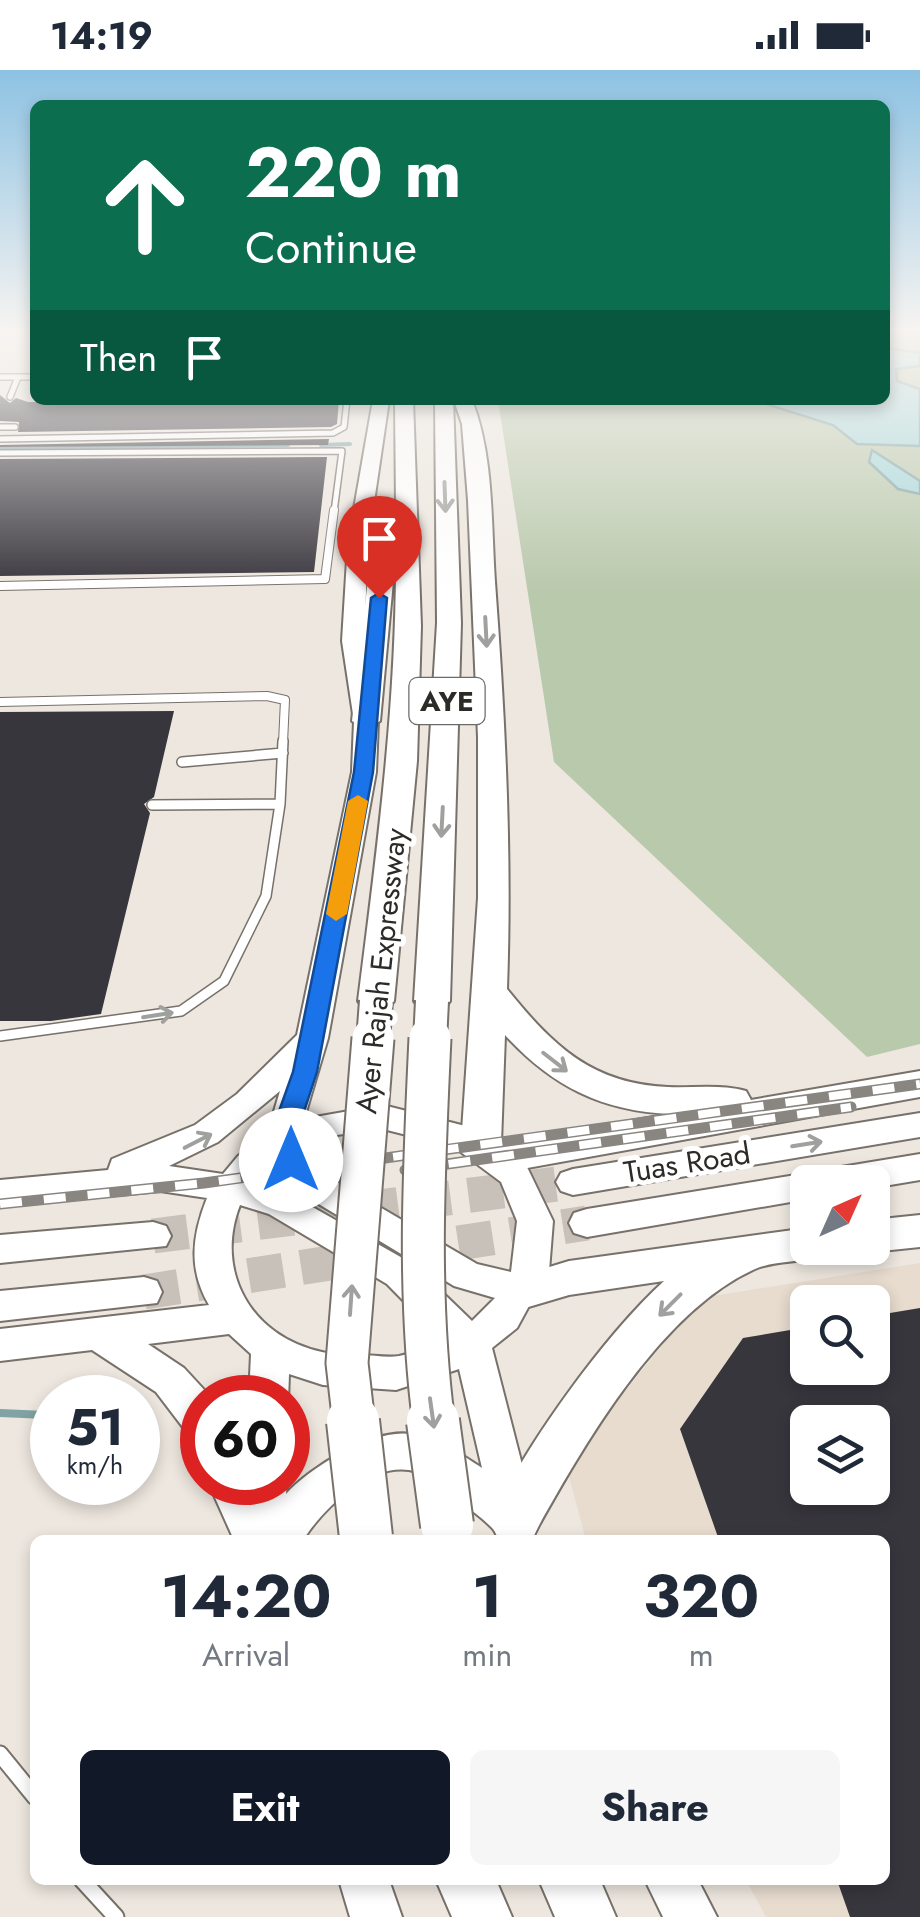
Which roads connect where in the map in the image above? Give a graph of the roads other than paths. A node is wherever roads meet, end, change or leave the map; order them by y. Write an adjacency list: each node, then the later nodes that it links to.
1 (345, 418): 8 (lane)
2 (378, 418): 13 (main road)
3 (404, 418): 10 (highway, Ayer Rajah Expressway / AYE)
4 (444, 418): 52 (highway, Ayer Rajah Expressway / AYE, one-way to 52, bridge)
5 (470, 418): 18 (highway, one-way to 18)
6 (0, 427): 7 (lane)
7 (15, 427)
8 (0, 439)
9 (0, 453): 11 (lane)
10 (404, 454): 13 (highway); 56 (highway, Ayer Rajah Expressway / AYE, one-way to 10, bridge)
11 (0, 586)
12 (0, 702): 14 (lane)
13 (366, 721): 20 (main road)
14 (283, 753): 15 (lane); 16 (lane)
15 (182, 762)
16 (280, 804): 17 (lane); 19 (lane, one-way to 16)
17 (152, 806)
18 (489, 991): 22 (highway, one-way to 22); 25 (highway)
19 (0, 1036)
20 (312, 1038): 24 (main road); 31 (main road, one-way to 20)
21 (920, 1084): 22 (highway)
22 (789, 1106): 25 (highway)
23 (920, 1126): 28 (main road, Tuas Road, one-way to 23)
24 (281, 1142): 25 (main road); 29 (main road); 40 (main road)
25 (490, 1151): 40 (main road)
26 (920, 1167): 27 (main road)
27 (890, 1172)
28 (573, 1182)
29 (229, 1188): 31 (main road); 42 (main road); 45 (main road)
30 (790, 1189): 32 (main road, Tuas Road)
31 (2, 1193)
32 (587, 1223)
33 (920, 1230): 34 (highway)
34 (890, 1234)
35 (153, 1236): 37 (main road)
36 (790, 1246): 38 (highway)
37 (0, 1249)
38 (750, 1251): 40 (highway); 51 (highway, one-way to 51)
39 (144, 1292): 41 (main road)
40 (525, 1292): 45 (main road)
41 (0, 1306)
42 (234, 1318): 43 (main road); 46 (main road)
43 (94, 1334): 44 (main road); 48 (main road)
44 (0, 1345)
45 (472, 1345): 46 (main road); 51 (main road)
46 (270, 1347): 47 (main road)
47 (269, 1375)
48 (180, 1391)
49 (239, 1505): 53 (main road)
50 (265, 1505): 54 (main road)
51 (519, 1531): 55 (main road)
52 (450, 1532)
53 (253, 1535)
54 (264, 1535)
55 (282, 1535)
56 (366, 1535)
57 (0, 1754): 58 (lane)
58 (30, 1790)
59 (87, 1885): 64 (lane)
60 (366, 1885): 65 (main road)
61 (468, 1885): 66 (highway)
62 (571, 1885): 67 (highway)
63 (673, 1885): 68 (main road)
64 (116, 1917)
65 (376, 1917)
66 (482, 1917)
67 (586, 1917)
68 (690, 1917)

